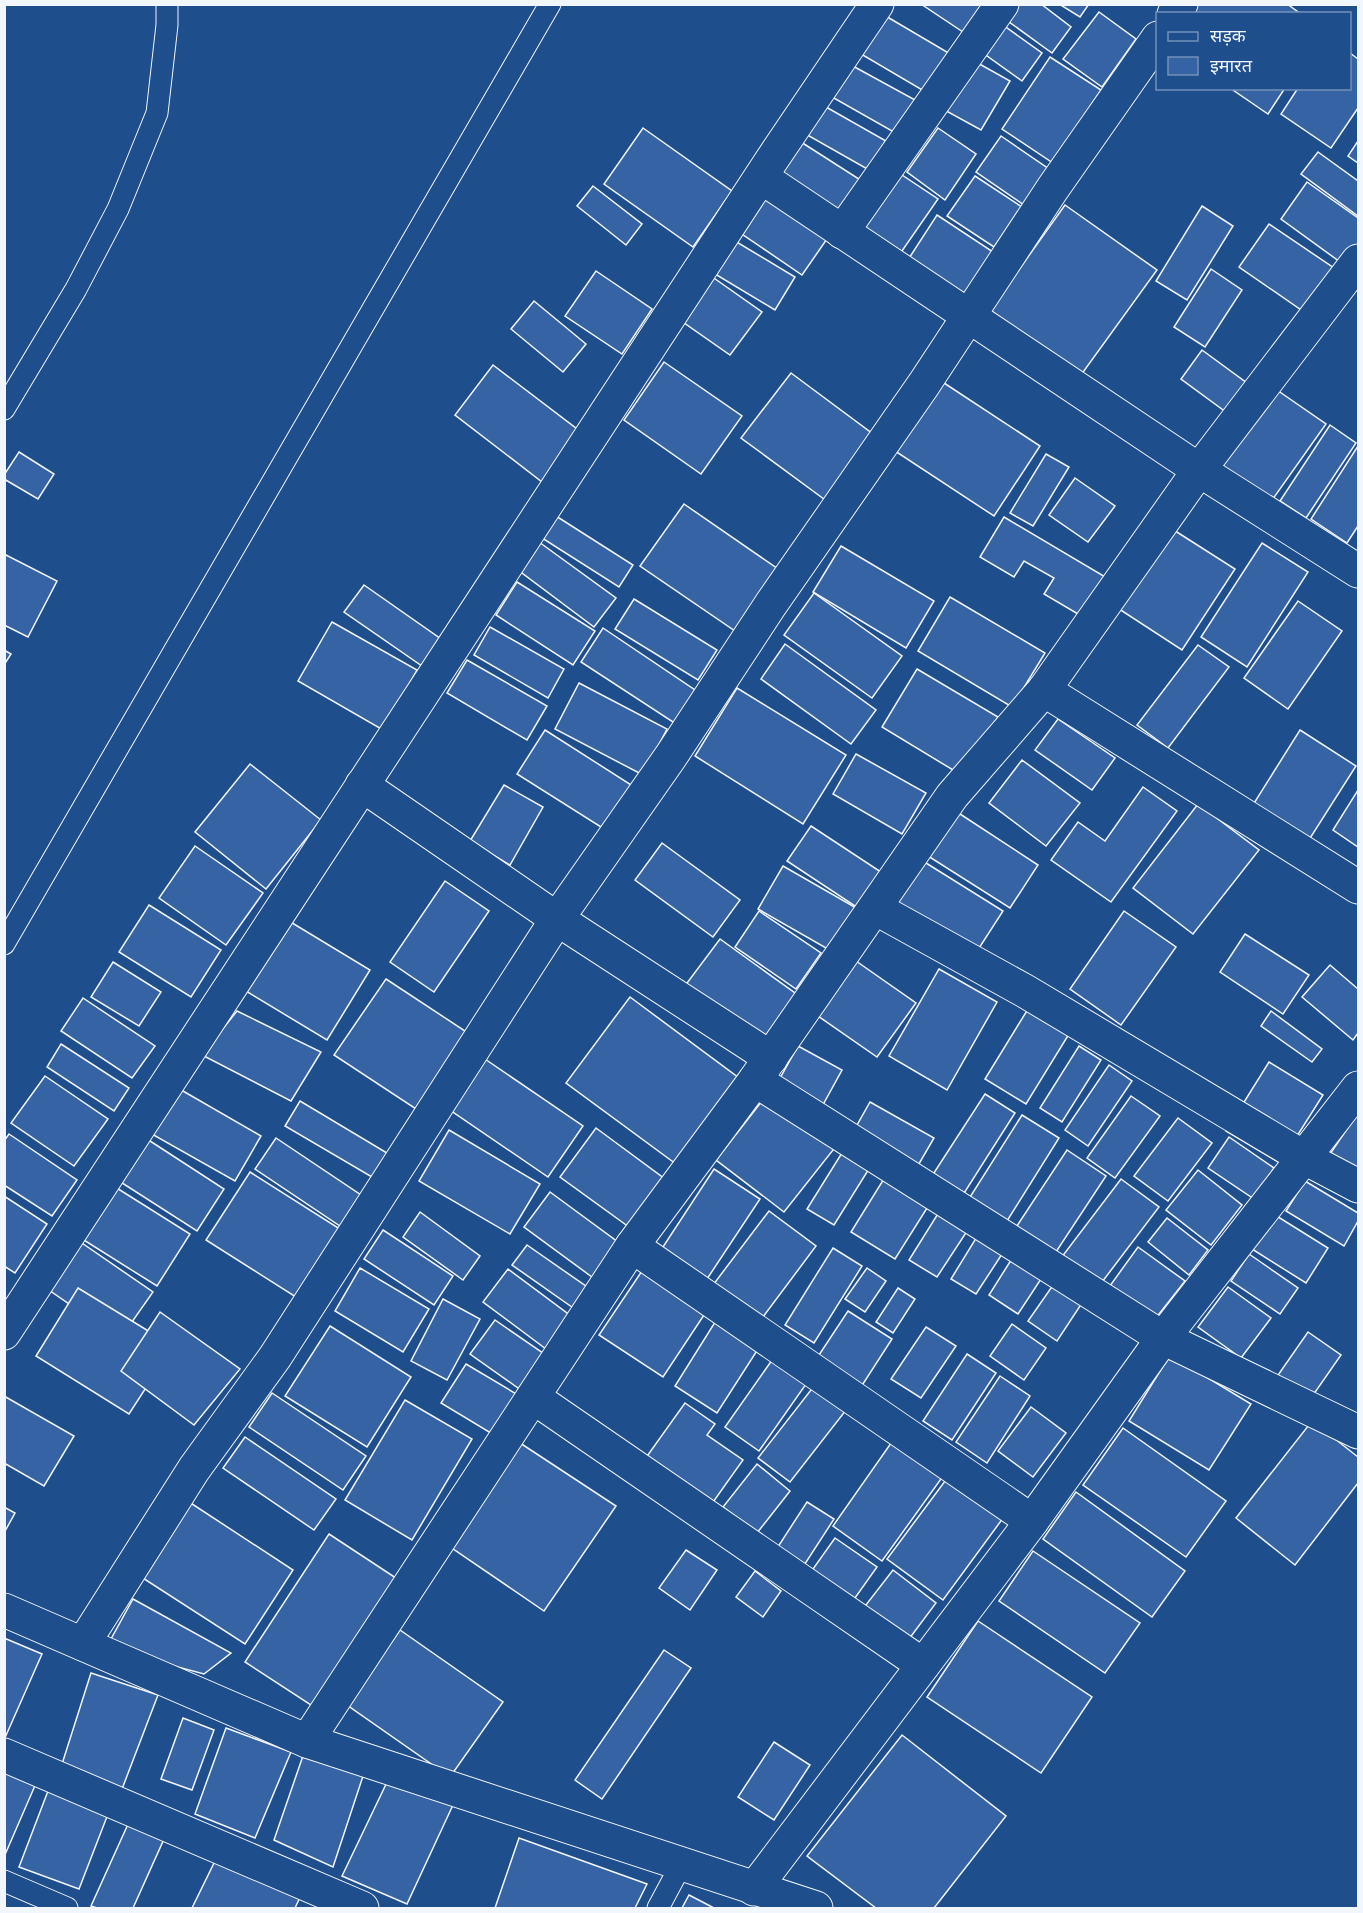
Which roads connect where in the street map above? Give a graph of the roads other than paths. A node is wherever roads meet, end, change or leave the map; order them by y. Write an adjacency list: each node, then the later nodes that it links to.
1 (167, 4): 10 (lane)
2 (550, 4): 18 (lane)
3 (877, 4): 6 (street)
4 (1002, 4): 7 (street)
5 (1156, 41): 9 (street)
6 (761, 177): 7 (street); 14 (street)
7 (842, 232): 9 (street)
8 (1356, 269): 11 (street)
9 (968, 318): 11 (street); 17 (street)
10 (4, 409)
11 (1199, 470): 12 (street); 13 (street)
12 (1359, 571)
13 (1044, 690): 15 (street); 16 (street)
14 (362, 785): 17 (street); 24 (street)
15 (1359, 887)
16 (875, 908): 19 (street); 21 (street)
17 (557, 919): 19 (street); 30 (street)
18 (4, 944)
19 (763, 1069): 23 (street); 25 (street)
20 (1359, 1088): 21 (street)
21 (1303, 1157): 22 (street); 25 (street)
22 (1359, 1186)
23 (632, 1246): 26 (street); 28 (street)
24 (4, 1333)
25 (1163, 1338): 27 (street); 28 (street)
26 (533, 1397): 31 (street); 32 (street)
27 (1359, 1432)
28 (1032, 1521): 31 (street)
29 (4, 1610): 30 (street)
30 (83, 1644): 32 (street)
31 (922, 1665): 36 (street)
32 (307, 1741): 34 (street)
33 (4, 1755): 38 (street)
34 (681, 1865): 36 (street); 39 (lane)
35 (4, 1881): 37 (lane)
36 (754, 1889): 40 (street)
37 (66, 1908)
38 (362, 1908)
39 (658, 1908)
40 (816, 1908)

